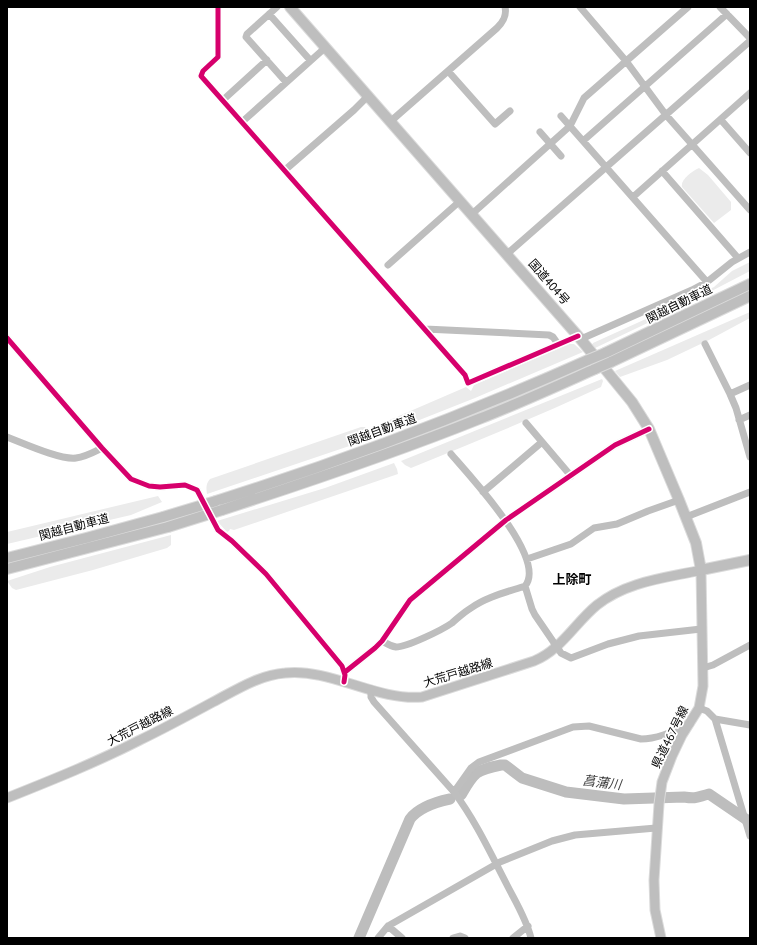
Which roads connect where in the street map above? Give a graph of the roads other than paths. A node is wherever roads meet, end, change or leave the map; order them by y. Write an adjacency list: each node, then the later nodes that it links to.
1 (218, 7): 20 (street)
2 (277, 7): 8 (street)
3 (290, 7): 11 (highway, 国道404号)
4 (505, 7): 15 (street)
5 (580, 7): 14 (street)
6 (688, 7): 14 (street)
7 (720, 7): 9 (street)
8 (269, 14): 12 (street); 13 (street)
9 (727, 14): 10 (street); 17 (street)
10 (750, 40): 22 (street)
11 (326, 47): 13 (street); 19 (highway, 国道404号)
12 (267, 60): 16 (street); 20 (street)
13 (310, 60): 16 (street)
14 (626, 61): 17 (street); 27 (street)
15 (448, 71): 21 (street); 25 (street)
16 (286, 82): 26 (street)
17 (646, 87): 22 (street); 29 (street)
18 (750, 94): 24 (street)
19 (368, 96): 25 (highway, 国道404号); 35 (street)
20 (223, 100): 26 (street)
21 (510, 111)
22 (666, 115): 31 (street); 34 (street)
23 (561, 116): 27 (street)
24 (721, 120): 31 (street); 32 (street)
25 (391, 121): 38 (highway, 国道404号)
26 (242, 122): 35 (street)
27 (570, 126): 29 (street); 30 (street)
28 (540, 132): 30 (street)
29 (583, 141): 34 (street)
30 (549, 144): 33 (street); 40 (street)
31 (692, 145): 36 (street); 39 (street)
32 (750, 153)
33 (561, 156)
34 (606, 168): 37 (street); 42 (street)
35 (285, 170): 50 (street)
36 (662, 171): 37 (street); 43 (street)
37 (632, 197): 46 (street)
38 (460, 201): 40 (highway, 国道404号); 44 (street)
39 (750, 210)
40 (472, 214): 42 (highway, 国道404号)
41 (750, 252): 43 (street)
42 (507, 254): 53 (highway, 国道404号)
43 (738, 258): 46 (street)
44 (388, 265)
45 (750, 278): 51 (highway)
46 (706, 282): 53 (street)
47 (750, 284): 51 (highway, 関越自動車道)
48 (750, 296): 56 (highway, 関越自動車道)
49 (750, 304): 56 (highway)
50 (425, 329): 54 (street); 54 (street)
51 (646, 334): 75 (highway, 関越自動車道, bridge)
52 (7, 338): 66 (street)
53 (580, 338): 54 (street); 62 (highway, 国道404号)
54 (558, 344)
55 (705, 344): 58 (street)
56 (611, 362): 80 (highway, 関越自動車道, bridge)
57 (750, 385): 58 (street)
58 (730, 394): 60 (street)
59 (750, 415): 60 (street)
60 (739, 420): 63 (street)
61 (526, 423): 65 (street)
62 (649, 429): 69 (street); 72 (highway, 国道404号)
63 (747, 433): 68 (street)
64 (7, 437): 66 (street)
65 (542, 442): 69 (street); 70 (street)
66 (102, 448): 88 (street)
67 (451, 454): 70 (street)
68 (750, 457)
69 (571, 476): 74 (street)
70 (483, 492): 74 (street)
71 (750, 492): 73 (street)
72 (679, 500): 73 (highway, 国道404号); 78 (street)
73 (686, 517): 81 (highway, 国道404号)
74 (506, 520): 78 (street); 84 (street)
75 (86, 538): 76 (highway); 77 (highway, 関越自動車道)
76 (7, 554)
77 (7, 558)
78 (527, 559): 82 (street)
79 (750, 560): 81 (highway)
80 (8, 570)
81 (701, 570): 83 (main road, 県道467号線); 86 (main road, 大荒戸越路線)
82 (525, 586): 84 (street); 86 (street)
83 (701, 629): 86 (street); 87 (main road, 県道467号線)
84 (382, 641): 88 (street)
85 (750, 645): 87 (street)
86 (557, 647): 90 (main road, 大荒戸越路線)
87 (703, 668): 91 (main road, 県道467号線)
88 (345, 672): 89 (street)
89 (344, 682): 90 (main road, 大荒戸越路線); 96 (main road, 大荒戸越路線)
90 (371, 689): 95 (street)
91 (699, 708): 92 (street); 93 (main road, 県道467号線)
92 (715, 719): 94 (street); 98 (street)
93 (690, 724): 95 (street); 97 (main road, 県道467号線)
94 (750, 725)
95 (454, 792): 99 (street)
96 (7, 798)
97 (656, 828): 99 (street); 108 (main road, 県道467号線)
98 (749, 834)
99 (496, 864): 100 (street); 101 (street)
100 (388, 926): 102 (street); 103 (street)
101 (528, 926): 106 (street); 107 (street)
102 (378, 938)
103 (402, 938)
104 (453, 938): 105 (street)
105 (466, 938)
106 (513, 938)
107 (531, 938)
108 (661, 938)

